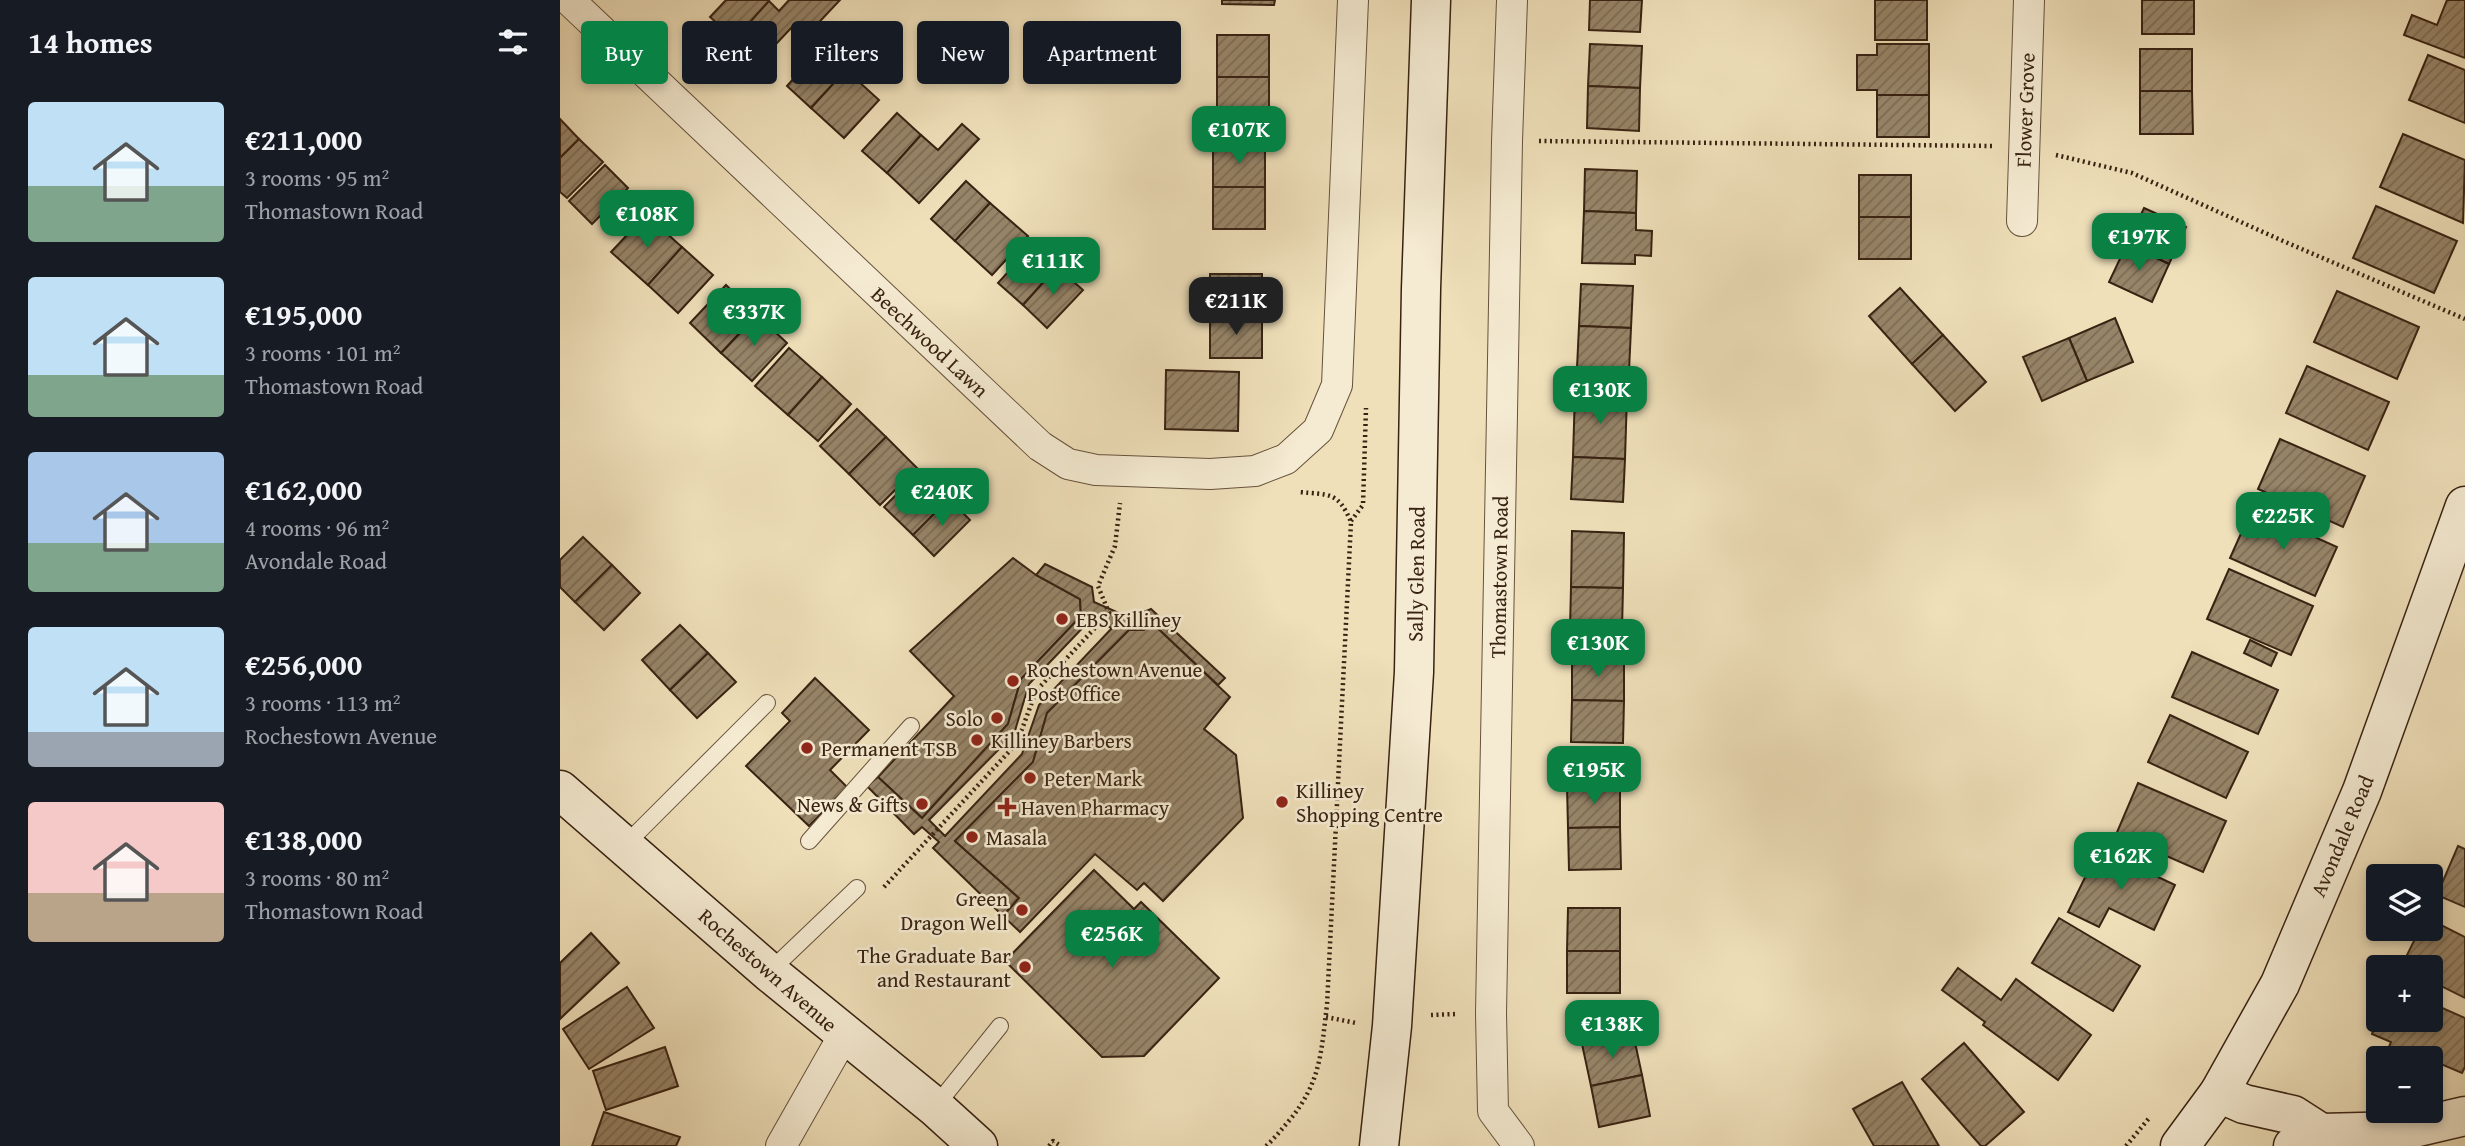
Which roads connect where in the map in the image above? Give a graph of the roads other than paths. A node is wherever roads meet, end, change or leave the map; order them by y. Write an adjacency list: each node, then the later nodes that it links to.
1 (569, 0): 2 (street, Beechwood Lawn)
2 (1353, 0)
3 (1431, 0): 23 (main road, Sally Glen Road)
4 (1512, 0): 24 (street, Thomastown Road)
5 (2029, 0): 6 (street, Flower Grove)
6 (2022, 221)
7 (2465, 506): 17 (main road, Avondale Road)
8 (767, 703): 12 (lane)
9 (911, 726): 11 (lane)
10 (560, 790): 12 (main road, Rochestown Avenue)
11 (809, 841)
12 (624, 846): 14 (main road, Rochestown Avenue)
13 (857, 888): 14 (lane)
14 (769, 972): 16 (main road, Rochestown Avenue)
15 (1000, 1027): 18 (lane)
16 (844, 1035): 18 (main road, Rochestown Avenue); 21 (street)
17 (2219, 1093): 20 (main road); 25 (main road, Avondale Road)
18 (935, 1107): 22 (main road, Rochestown Avenue)
19 (2465, 1116): 20 (main road)
20 (2312, 1142)
21 (782, 1146)
22 (978, 1146)
23 (1379, 1146)
24 (1519, 1146)
25 (2180, 1146)

